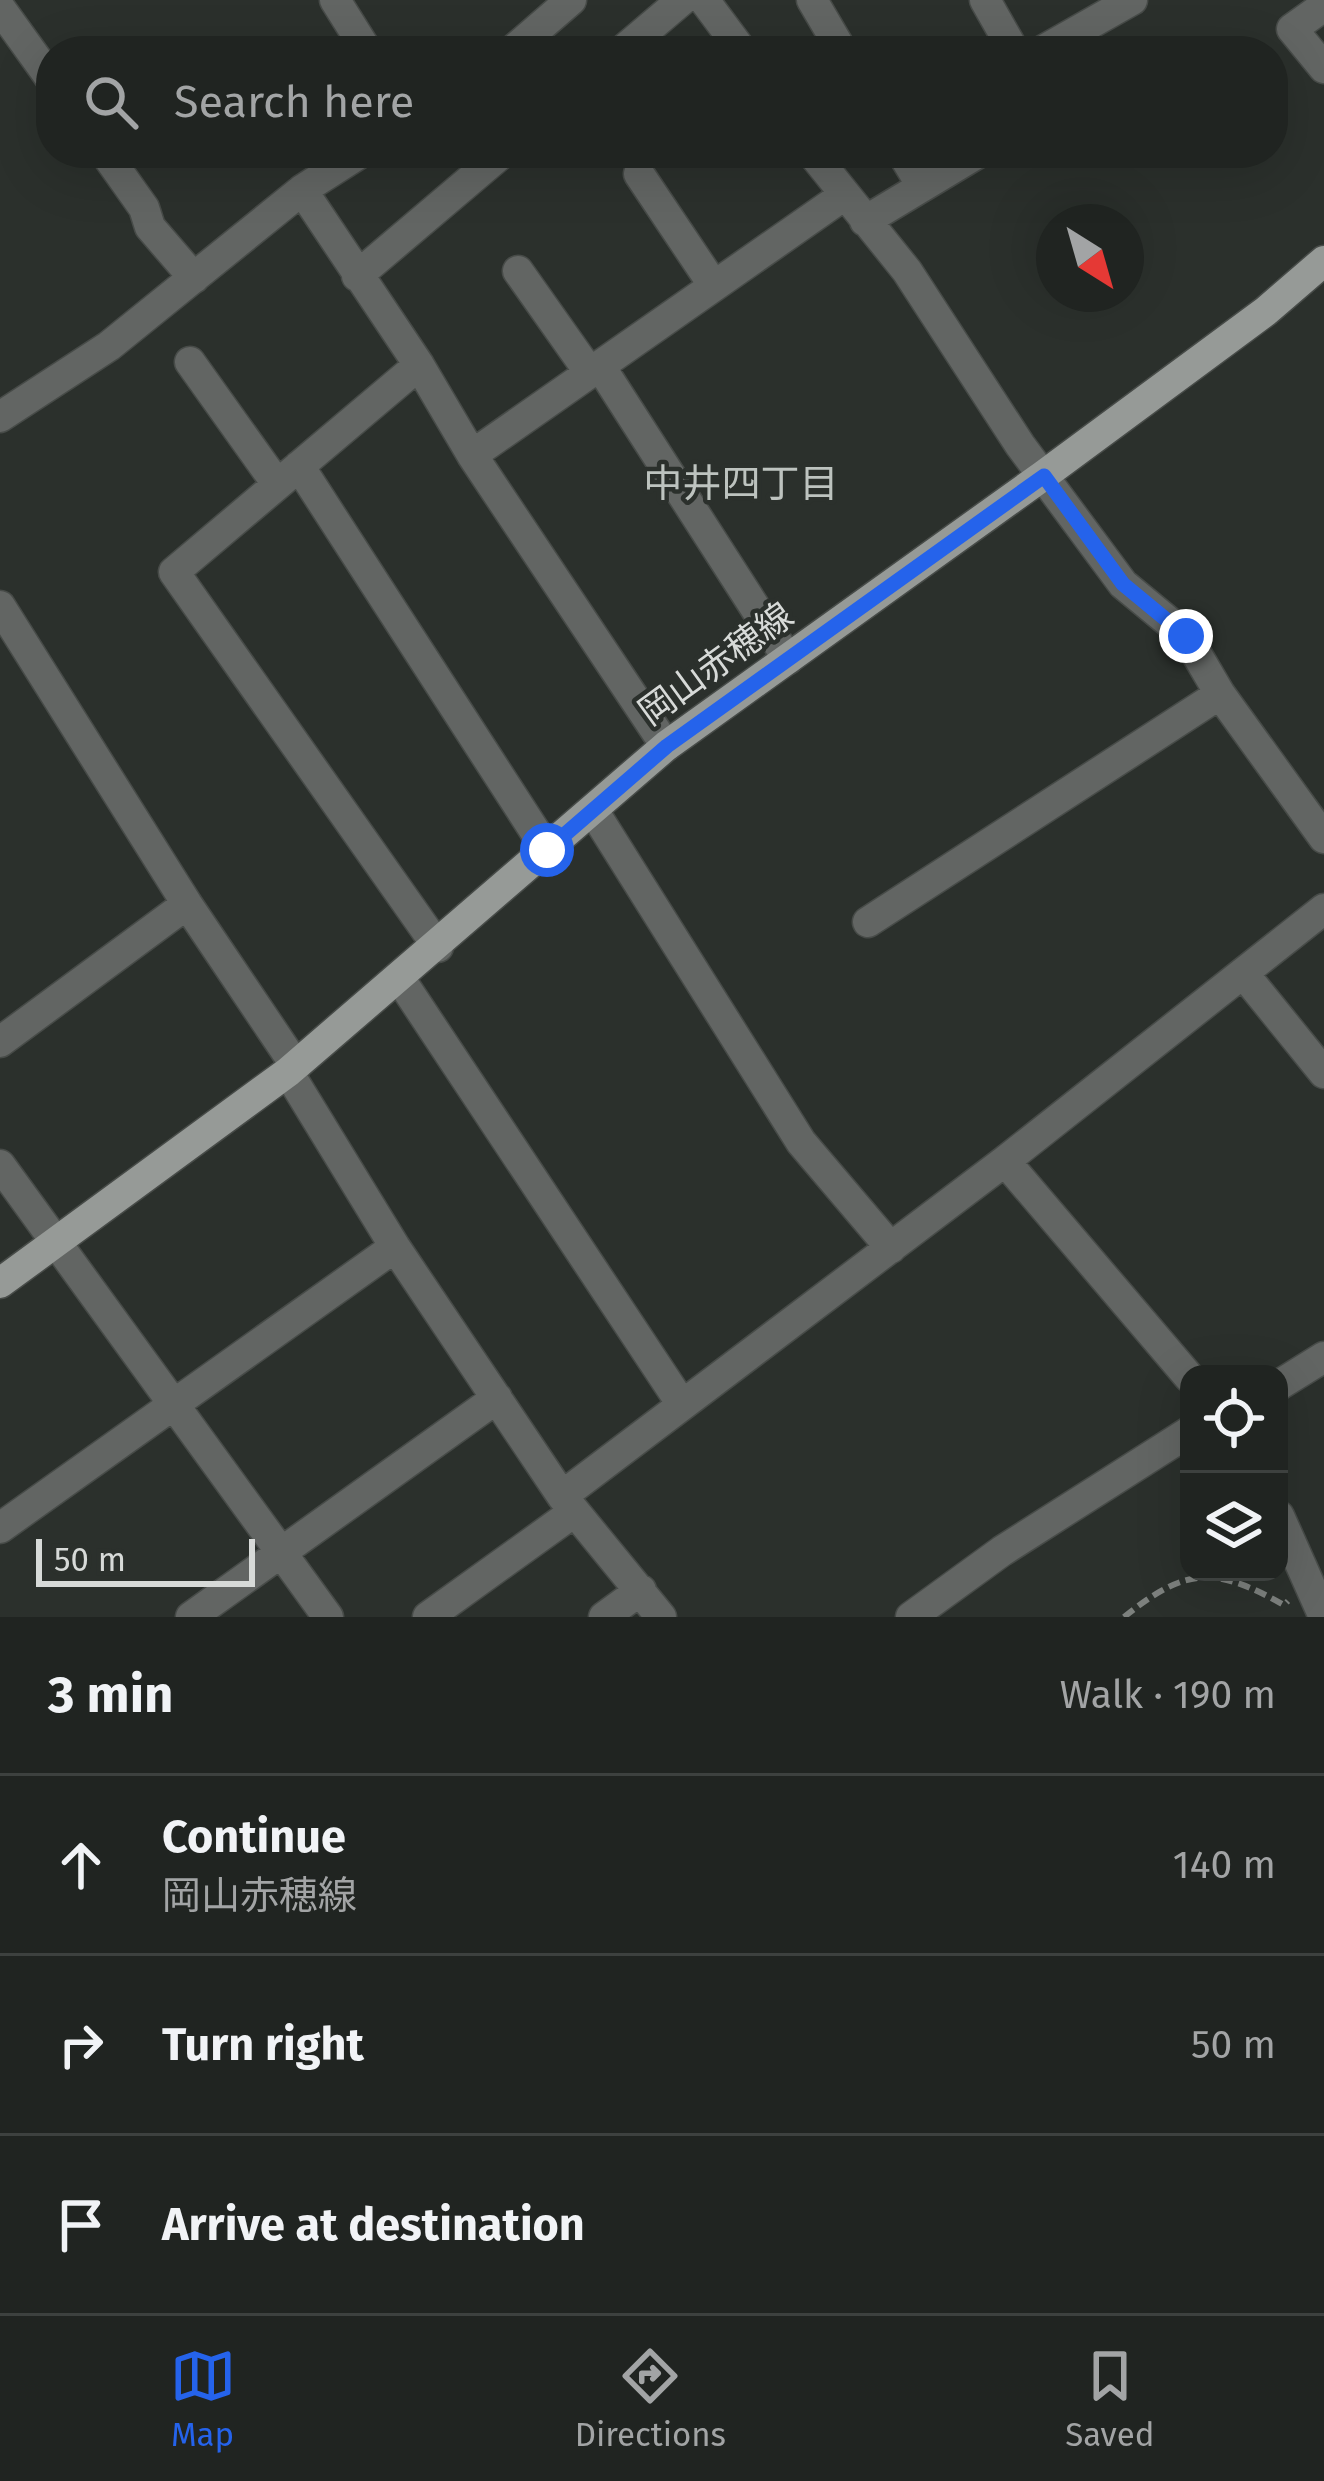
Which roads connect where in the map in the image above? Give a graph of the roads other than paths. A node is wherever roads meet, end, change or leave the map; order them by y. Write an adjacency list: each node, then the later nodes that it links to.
1 (335, 0): 10 (street)
2 (571, 0): 11 (street)
3 (682, 0): 12 (street)
4 (812, 0): 14 (street)
5 (986, 0): 15 (street)
6 (1132, 0): 16 (street)
7 (721, 6): 13 (street)
8 (1324, 6): 18 (street)
9 (0, 8): 17 (street)
10 (358, 36)
11 (529, 36)
12 (640, 36)
13 (735, 36)
14 (833, 36)
15 (1006, 36)
16 (1068, 36)
17 (36, 58)
18 (1324, 68)
19 (116, 168): 33 (street)
20 (336, 168): 27 (street)
21 (484, 168): 32 (street)
22 (823, 168): 28 (street)
23 (911, 168): 26 (street)
24 (953, 168): 26 (street)
25 (639, 174): 34 (street)
26 (922, 186): 29 (street)
27 (302, 190): 32 (street); 33 (street)
28 (843, 196): 29 (street); 34 (street)
29 (865, 221): 41 (street)
30 (1324, 262): 41 (main road, 岡山赤穂線)
31 (518, 271): 37 (street)
32 (357, 276): 36 (street)
33 (194, 278): 38 (street)
34 (714, 286): 37 (street)
35 (190, 362): 40 (street)
36 (419, 364): 39 (street); 40 (street)
37 (595, 369): 39 (street); 43 (street)
38 (0, 417)
39 (472, 455): 45 (street)
40 (288, 475): 48 (street); 52 (street)
41 (1044, 476): 43 (main road, 岡山赤穂線); 44 (street)
42 (0, 606): 49 (street)
43 (788, 659): 45 (main road, 岡山赤穂線)
44 (1220, 694): 47 (street); 51 (street)
45 (667, 746): 46 (main road, 岡山赤穂線)
46 (594, 812): 48 (main road, 岡山赤穂線); 62 (street)
47 (1324, 838)
48 (547, 850): 52 (main road, 岡山赤穂線)
49 (187, 904): 55 (street); 56 (street)
50 (1324, 909): 53 (street)
51 (868, 922)
52 (438, 947): 54 (main road, 岡山赤穂線)
53 (1243, 973): 57 (street); 58 (street)
54 (400, 979): 56 (main road, 岡山赤穂線); 69 (street)
55 (0, 1042)
56 (292, 1069): 60 (main road, 岡山赤穂線); 61 (street)
57 (1324, 1073)
58 (1005, 1161): 62 (street); 65 (street)
59 (0, 1165): 60 (street)
60 (56, 1242): 63 (main road, 岡山赤穂線); 68 (street)
61 (395, 1246): 67 (street); 68 (street)
62 (891, 1248): 69 (street)
63 (0, 1283)
64 (1324, 1358): 66 (street)
65 (1180, 1366)
66 (1288, 1380)
67 (497, 1398): 71 (street); 74 (street)
68 (172, 1402): 72 (street); 74 (street)
69 (681, 1403): 71 (street)
70 (1180, 1438): 81 (street)
71 (568, 1504): 75 (street); 78 (street)
72 (0, 1528)
73 (1288, 1536): 82 (street)
74 (280, 1551): 76 (street); 77 (street)
75 (641, 1590): 79 (street); 80 (street)
76 (191, 1617)
77 (328, 1617)
78 (428, 1617)
79 (604, 1617)
80 (661, 1617)
81 (911, 1617)
82 (1324, 1617)

